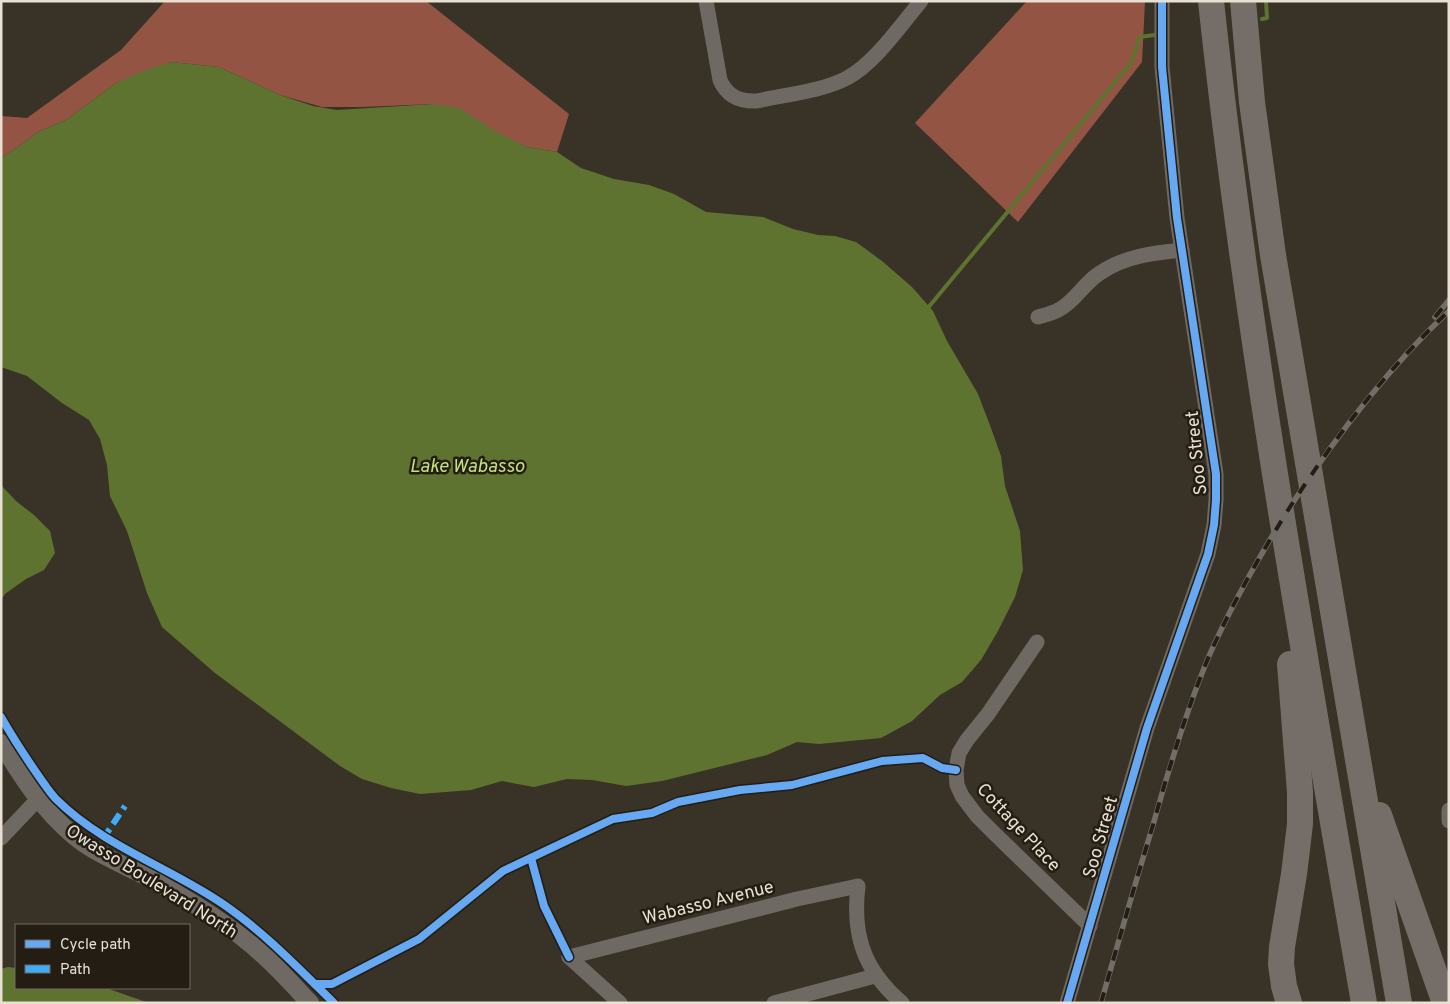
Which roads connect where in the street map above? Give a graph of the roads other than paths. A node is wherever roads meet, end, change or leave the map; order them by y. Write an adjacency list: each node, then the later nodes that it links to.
1 (706, 1): 2 (street)
2 (921, 1)
3 (1162, 1): 6 (street, Soo Street)
4 (1211, 1): 8 (highway)
5 (1243, 1): 11 (highway)
6 (1182, 250): 7 (street); 16 (street, Soo Street)
7 (1038, 317)
8 (1288, 561): 23 (highway); 24 (highway)
9 (1036, 642): 16 (street, Cottage Place)
10 (1, 743): 12 (street, Owasso Boulevard North)
11 (1355, 745): 25 (highway); 26 (highway)
12 (38, 799): 15 (street); 18 (street, Owasso Boulevard North)
13 (1449, 810): 14 (street)
14 (1448, 820)
15 (1, 838)
16 (1090, 926): 22 (street, Soo Street)
17 (875, 976): 19 (street, Wabasso Avenue); 20 (street); 21 (street)
18 (310, 1003)
19 (620, 1003)
20 (774, 1003)
21 (902, 1003)
22 (1067, 1003)
23 (1289, 1003)
24 (1364, 1003)
25 (1399, 1003)
26 (1445, 1003)

